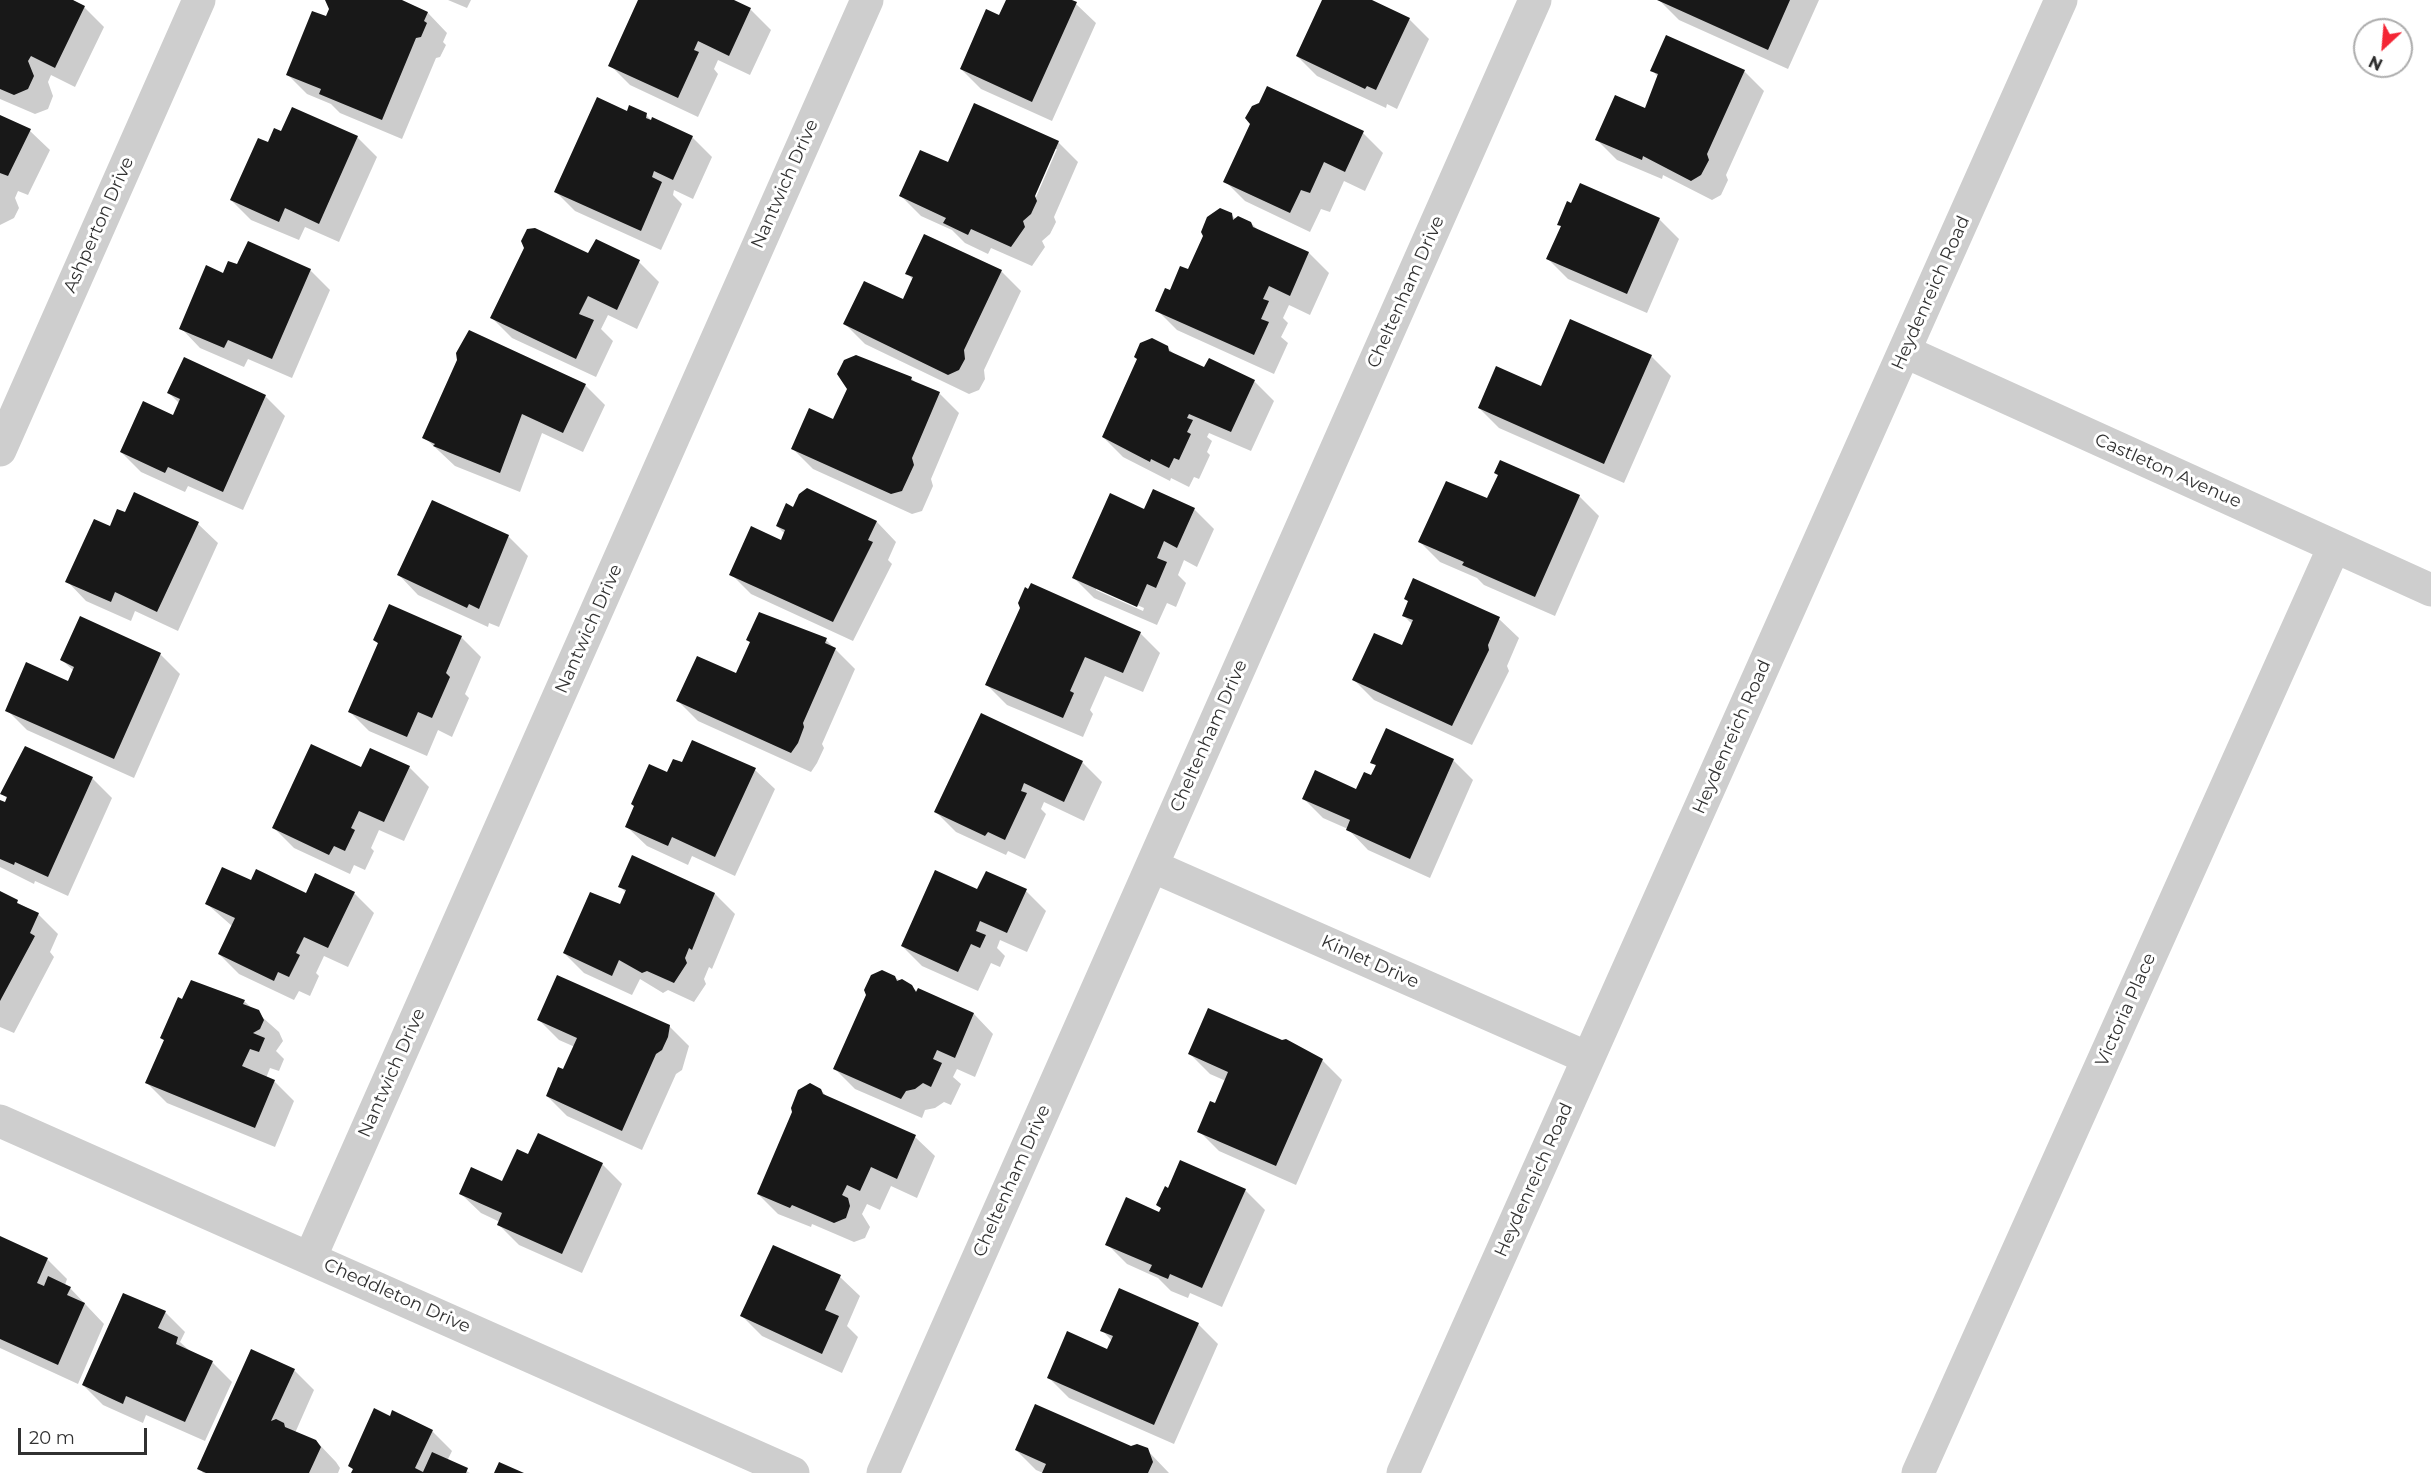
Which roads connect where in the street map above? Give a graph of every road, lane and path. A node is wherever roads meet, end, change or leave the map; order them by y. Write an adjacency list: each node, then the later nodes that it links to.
1 (199, 0): 6 (street, Ashperton Drive)
2 (867, 0): 12 (street, Nantwich Drive)
3 (1535, 0): 9 (street, Cheltenham Drive)
4 (2061, 0): 5 (street, Heydenreich Road)
5 (1906, 351): 7 (street, Castleton Avenue); 10 (street, Heydenreich Road)
6 (0, 450)
7 (2334, 547): 8 (street, Castleton Avenue); 16 (street, Victoria Place)
8 (2431, 590)
9 (1152, 866): 10 (street, Kinlet Drive); 14 (street, Cheltenham Drive)
10 (1588, 1058): 15 (street, Heydenreich Road)
11 (0, 1121): 12 (street, Cheddleton Drive)
12 (310, 1258): 13 (street, Cheddleton Drive)
13 (793, 1473)
14 (883, 1473)
15 (1403, 1473)
16 (1918, 1473)

